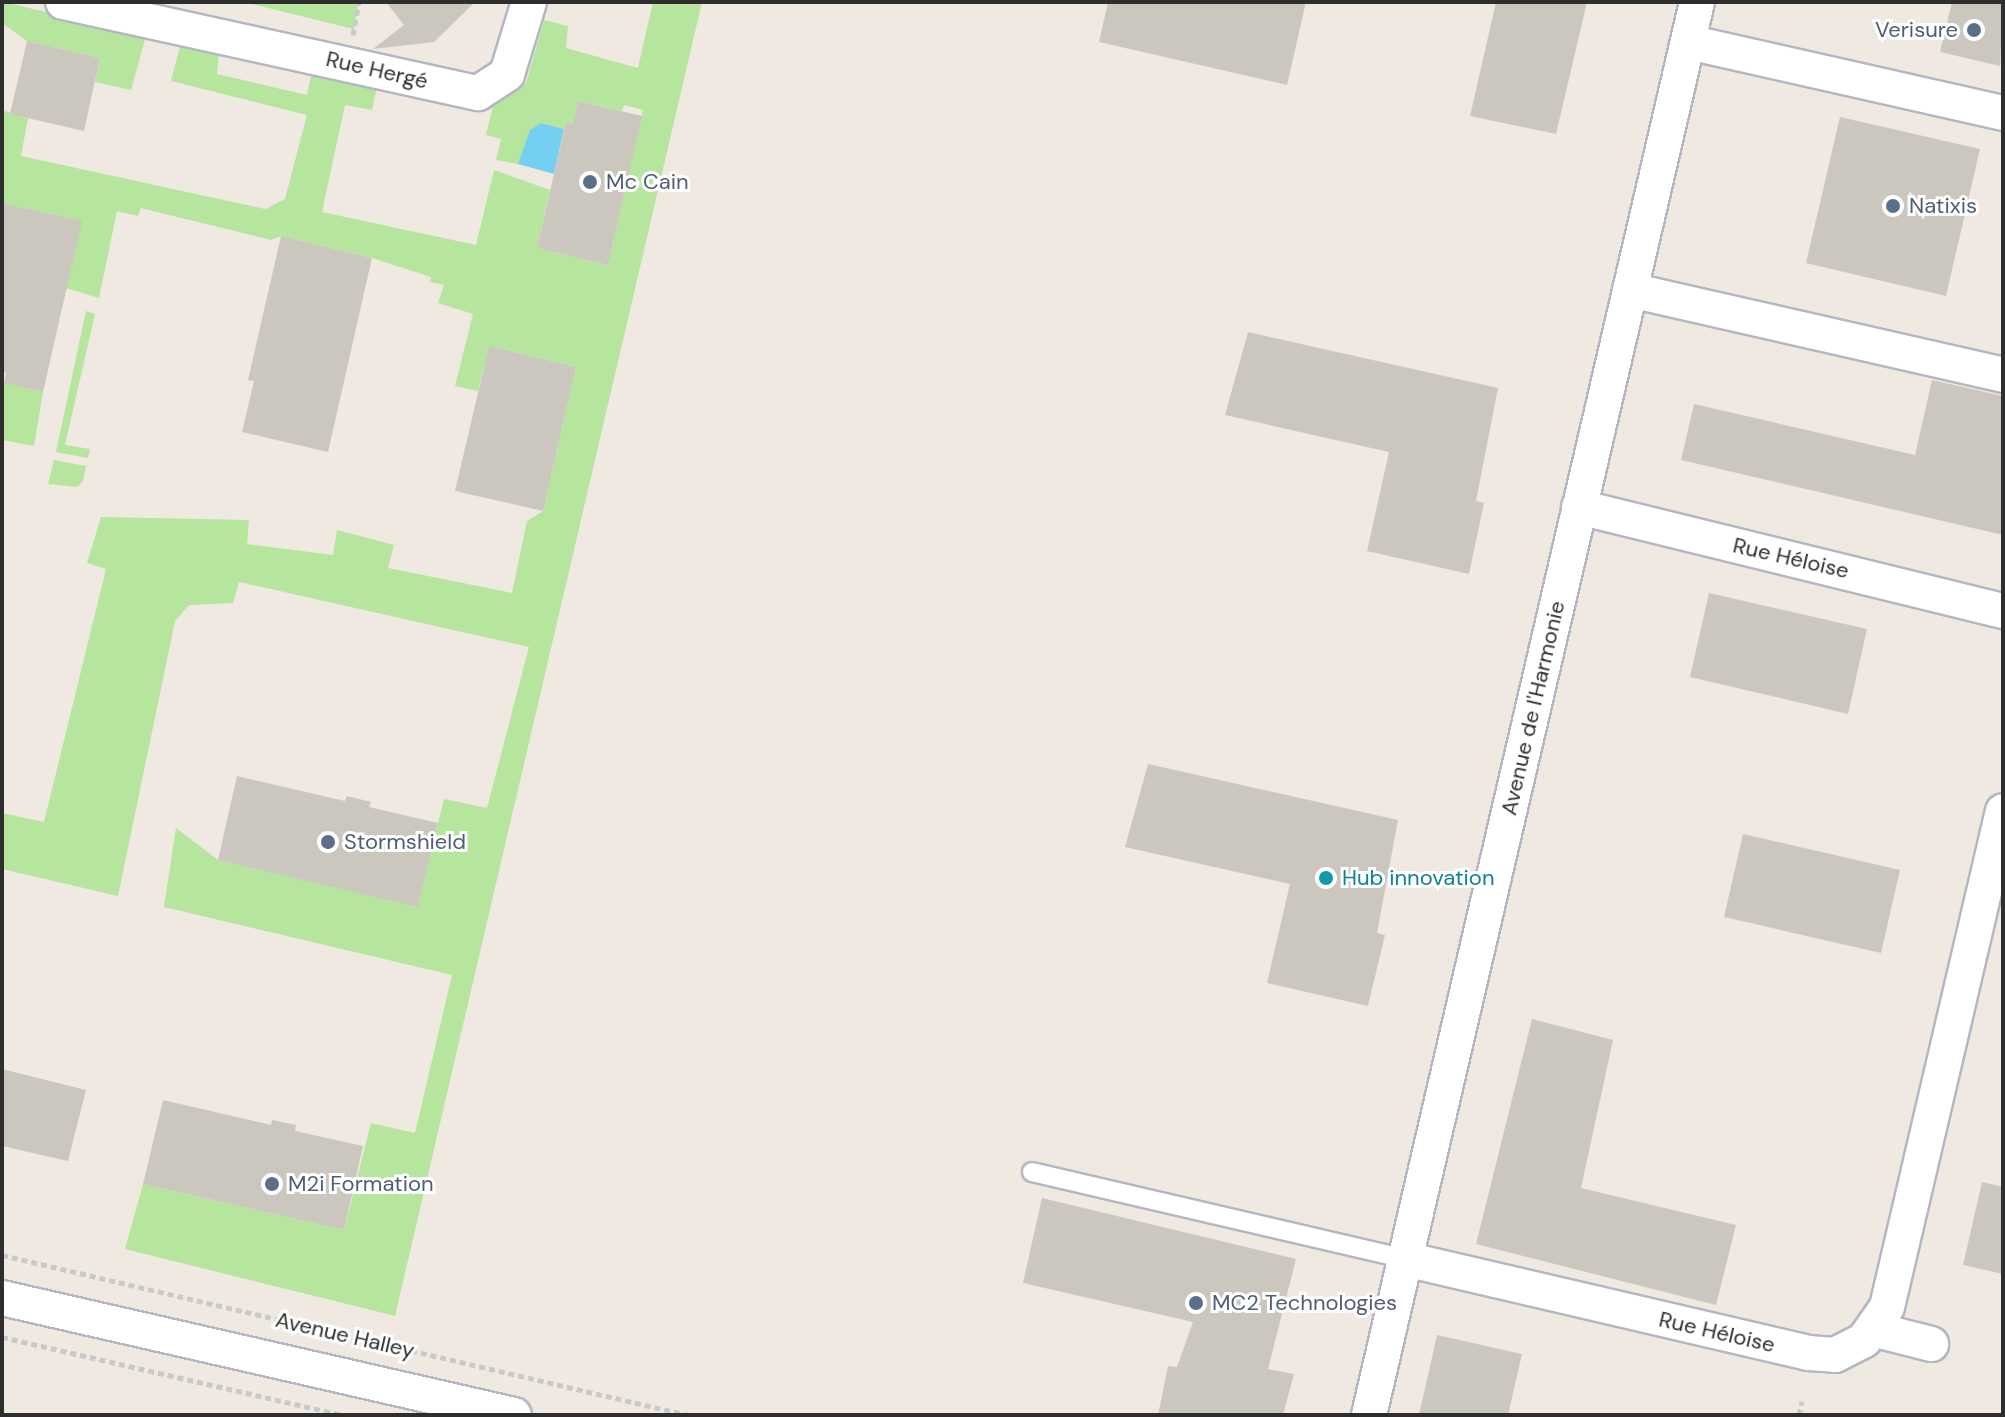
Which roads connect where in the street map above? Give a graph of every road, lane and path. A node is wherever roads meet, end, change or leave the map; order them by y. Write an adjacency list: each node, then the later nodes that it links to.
1 (63, 2): 4 (street, Rue Hergé)
2 (529, 2): 4 (street, Rue Hergé)
3 (1697, 2): 5 (street, Avenue de l'Harmonie)
4 (170, 13)
5 (1688, 42): 6 (street); 7 (street, Avenue de l'Harmonie)
6 (2003, 113)
7 (1630, 290): 8 (street); 9 (street, Avenue de l'Harmonie)
8 (2003, 375)
9 (1579, 507): 10 (street, Rue Héloise); 14 (street, Avenue de l'Harmonie)
10 (2003, 611)
11 (2003, 811): 16 (street)
12 (1032, 1172): 14 (lane, Rue Héloise)
13 (2, 1255): 22 (path, Avenue Halley)
14 (1405, 1259): 16 (street, Rue Héloise); 23 (street, Avenue de l'Harmonie)
15 (2, 1298): 21 (street, Avenue Halley)
16 (1876, 1330): 18 (street)
17 (2, 1337): 20 (path)
18 (1931, 1344)
19 (1802, 1401): 24 (path)
20 (343, 1415)
21 (514, 1415)
22 (688, 1415)
23 (1369, 1415)
24 (1799, 1415)

